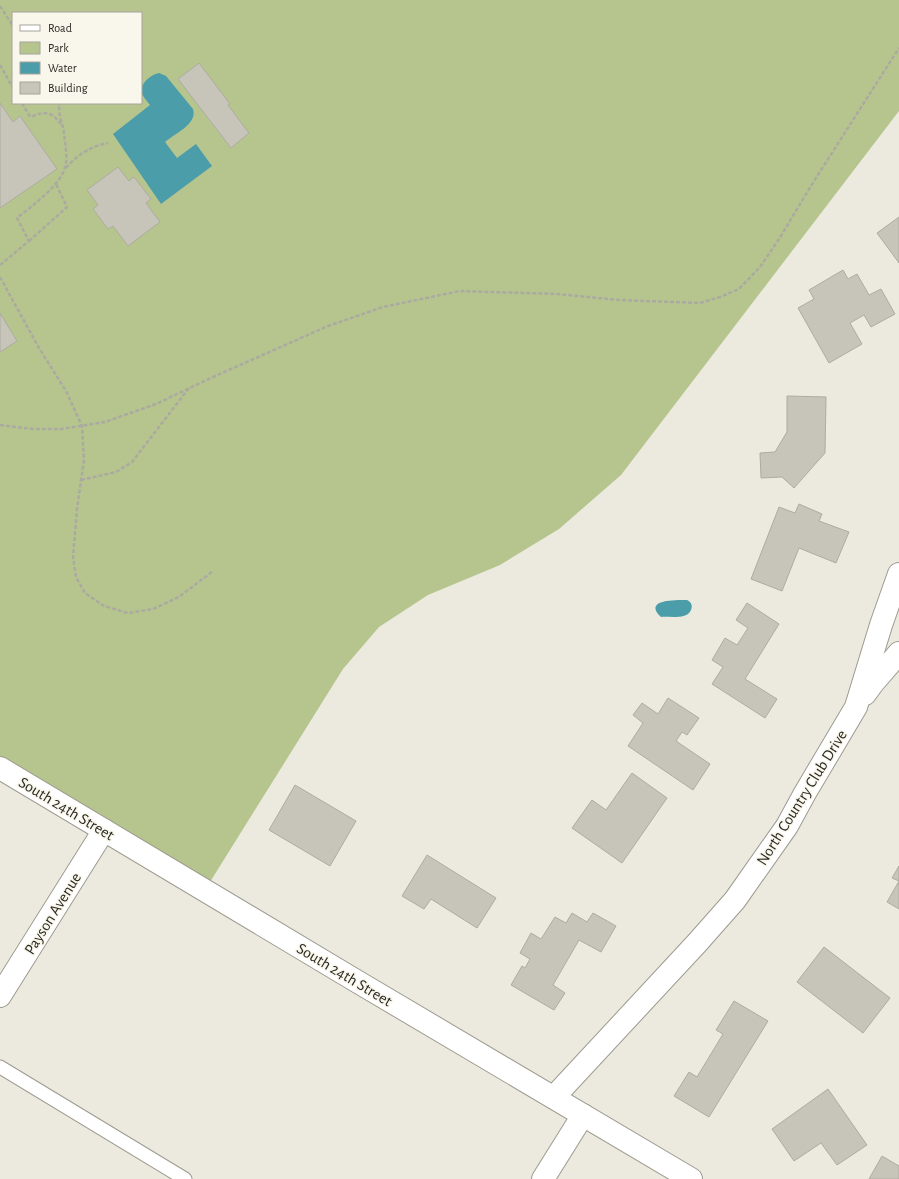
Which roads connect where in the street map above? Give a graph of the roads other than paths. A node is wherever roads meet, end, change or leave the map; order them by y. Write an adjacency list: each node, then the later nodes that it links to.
1 (899, 574): 3 (street, North Country Club Drive)
2 (899, 653): 3 (street)
3 (856, 707): 8 (street, North Country Club Drive)
4 (0, 768): 5 (street, South 24th Street)
5 (104, 830): 6 (street, Payson Avenue); 8 (street, South 24th Street)
6 (0, 996)
7 (0, 1067): 10 (lane)
8 (554, 1097): 9 (street, South 24th Street)
9 (584, 1115): 11 (street); 12 (street, South 24th Street)
10 (185, 1179)
11 (543, 1179)
12 (691, 1179)

